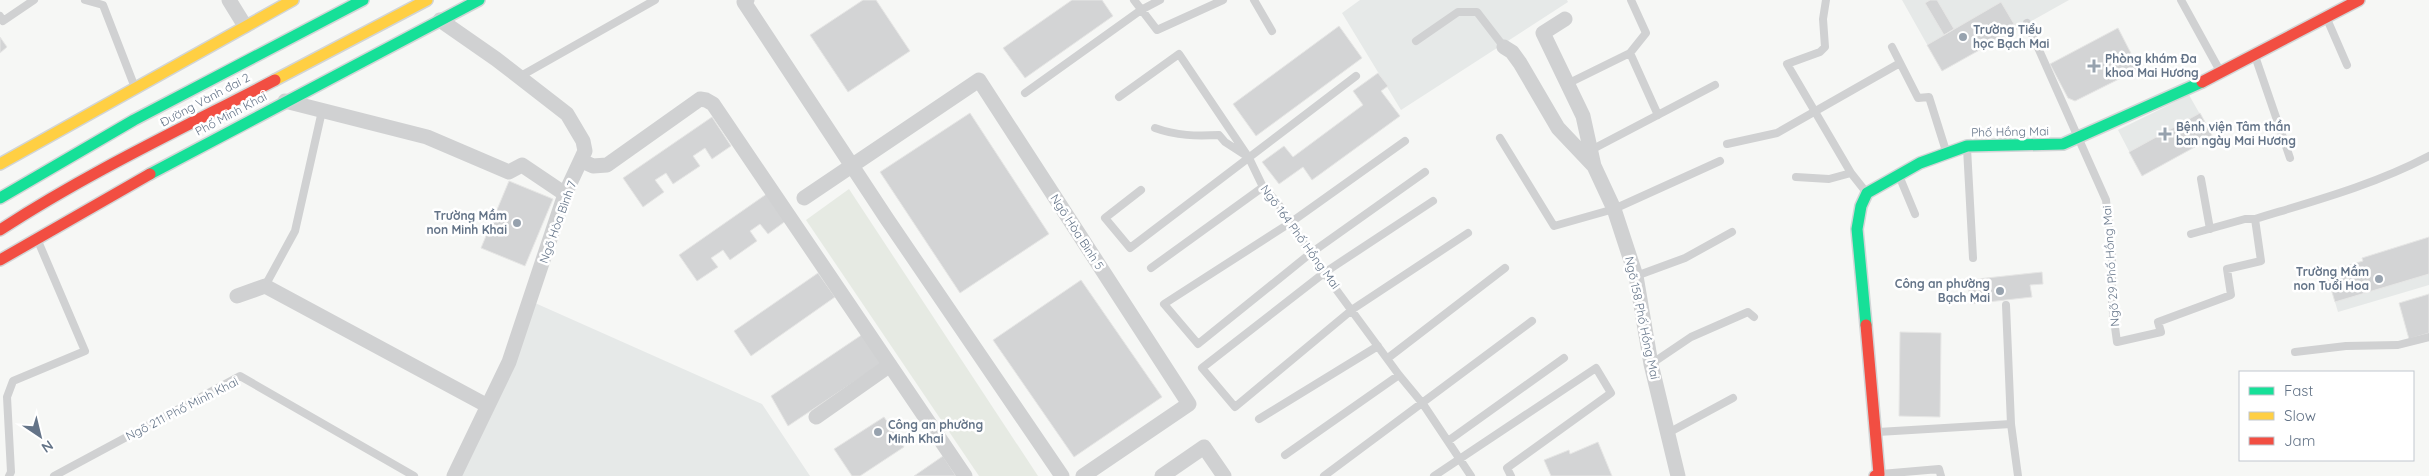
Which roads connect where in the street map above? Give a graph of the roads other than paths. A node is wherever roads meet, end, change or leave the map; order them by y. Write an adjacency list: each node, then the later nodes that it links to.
1 (34, 0): 21 (lane)
2 (85, 0): 18 (lane)
3 (229, 0): 26 (street)
4 (293, 0): 26 (main road)
5 (362, 0): 72 (main road, Đường Vành đai 2)
6 (427, 0): 80 (main road, Đường Vành đai 2)
7 (479, 0): 24 (main road, Phố Minh Khai)
8 (656, 0): 19 (lane)
9 (747, 0): 61 (street)
10 (1134, 0): 20 (lane)
11 (1160, 0): 20 (lane)
12 (1223, 0): 20 (lane)
13 (1254, 0): 27 (lane)
14 (1630, 0): 31 (lane)
15 (1826, 0): 45 (lane)
16 (2181, 0): 35 (lane)
17 (2359, 0): 22 (main road, Phố Hồng Mai)
18 (102, 3): 40 (lane)
19 (645, 3): 37 (lane)
20 (1142, 10): 41 (lane)
21 (0, 16)
22 (2326, 17): 32 (main road, Phố Hồng Mai); 34 (lane)
23 (1565, 19): 38 (street)
24 (440, 20): 37 (street, Ngõ Hòa Bình 7); 43 (main road, Phố Minh Khai)
25 (2026, 24): 49 (lane)
26 (246, 26): 40 (main road)
27 (1272, 31)
28 (1416, 41): 29 (lane)
29 (1504, 47): 62 (street, Ngõ 158 Phố Hồng Mai)
30 (1892, 47): 33 (lane)
31 (1630, 52): 38 (lane); 46 (lane)
32 (2254, 55): 35 (main road, Phố Hồng Mai); 57 (lane)
33 (1900, 63): 45 (lane); 54 (lane)
34 (2347, 65)
35 (2221, 73): 49 (main road, Phố Hồng Mai)
36 (1356, 76): 56 (lane)
37 (519, 77): 58 (street, Ngõ Hòa Bình 7)
38 (1567, 84): 53 (street)
39 (1715, 85): 46 (lane)
40 (134, 87): 60 (main road)
41 (1025, 92)
42 (1119, 97): 56 (lane, Ngõ 164 Phố Hồng Mai)
43 (285, 101): 44 (street); 84 (main road, Phố Minh Khai)
44 (322, 111): 70 (street); 92 (lane)
45 (1814, 112): 51 (lane); 64 (lane)
46 (1658, 115): 53 (lane)
47 (1155, 128): 56 (lane)
48 (1500, 138): 75 (lane)
49 (2077, 138): 52 (main road, Phố Hồng Mai); 77 (lane, Ngõ 29 Phố Hồng Mai)
50 (1405, 141): 78 (lane)
51 (1727, 144)
52 (1966, 146): 54 (main road, Phố Hồng Mai); 86 (lane)
53 (1591, 150): 62 (street)
54 (1947, 153): 65 (main road, Phố Hồng Mai)
55 (2429, 156): 77 (lane)
56 (1249, 158): 68 (lane, Ngõ 164 Phố Hồng Mai); 69 (lane)
57 (2290, 158)
58 (582, 161): 70 (street, Ngõ Hòa Bình 7); 104 (street)
59 (1720, 161): 75 (lane)
60 (0, 164)
61 (852, 166): 73 (street, Ngõ Hòa Bình 5); 123 (street); 124 (street, Ngõ Hòa Bình 5)
62 (1594, 166): 75 (street, Ngõ 158 Phố Hồng Mai)
63 (1426, 172): 85 (lane)
64 (1851, 173): 66 (lane); 71 (lane)
65 (1898, 174): 71 (main road, Phố Hồng Mai); 76 (lane)
66 (1796, 177)
67 (2201, 179): 79 (lane)
68 (1262, 187): 78 (lane, Ngõ 164 Phố Hồng Mai); 88 (lane)
69 (1141, 190)
70 (566, 194): 108 (street, Ngõ Hòa Bình 7)
71 (1867, 194): 112 (main road)
72 (0, 198)
73 (804, 198)
74 (1433, 201): 90 (lane)
75 (1614, 209): 91 (street, Ngõ 158 Phố Hồng Mai)
76 (1915, 214)
77 (2255, 219): 79 (lane)
78 (1290, 223): 85 (lane, Ngõ 164 Phố Hồng Mai); 85 (lane)
79 (2210, 228): 83 (lane)
80 (0, 230)
81 (1732, 232): 91 (lane)
82 (1468, 233): 95 (lane)
83 (2191, 234)
84 (37, 237): 87 (main road, Phố Minh Khai); 119 (lane)
85 (1311, 253): 90 (lane, Ngõ 164 Phố Hồng Mai)
86 (1973, 258)
87 (0, 260)
88 (1152, 268)
89 (1505, 268): 101 (lane)
90 (1324, 272): 95 (lane, Ngõ 164 Phố Hồng Mai); 95 (lane)
91 (1636, 276): 103 (street, Ngõ 158 Phố Hồng Mai)
92 (266, 286): 93 (street); 108 (street)
93 (237, 296)
94 (2006, 305): 111 (lane)
95 (1353, 309): 99 (lane, Ngõ 164 Phố Hồng Mai)
96 (1754, 317): 103 (lane)
97 (1532, 321): 107 (lane)
98 (2429, 337): 100 (lane)
99 (1378, 346): 101 (lane, Ngõ 164 Phố Hồng Mai); 110 (lane)
100 (2295, 352)
101 (1388, 358): 105 (lane, Ngõ 164 Phố Hồng Mai)
102 (1564, 358): 114 (lane)
103 (1651, 364): 113 (street, Ngõ 158 Phố Hồng Mai)
104 (890, 365): 109 (street); 122 (street)
105 (1399, 374): 107 (lane, Ngõ 164 Phố Hồng Mai); 115 (lane)
106 (1733, 398): 113 (lane)
107 (1423, 404): 114 (lane, Ngõ 164 Phố Hồng Mai); 127 (lane)
108 (486, 405): 117 (street, Ngõ Hòa Bình 7)
109 (816, 417)
110 (1259, 419)
111 (2011, 424): 112 (lane); 133 (lane)
112 (1873, 432): 118 (main road)
113 (1668, 433): 131 (street, Ngõ 158 Phố Hồng Mai)
114 (1448, 441): 116 (lane, Ngõ 164 Phố Hồng Mai)
115 (1285, 455)
116 (1460, 459): 128 (lane); 129 (lane, Ngõ 164 Phố Hồng Mai); 130 (lane)
117 (456, 475)
118 (1877, 475): 132 (lane)
119 (9, 476)
120 (54, 476): 121 (lane, Ngõ 211 Phố Minh Khai)
121 (414, 476)
122 (965, 476)
123 (1062, 476)
124 (1083, 476)
125 (1162, 476): 126 (street)
126 (1224, 476)
127 (1324, 476)
128 (1434, 476)
129 (1471, 476)
130 (1511, 476)
131 (1678, 476)
132 (1941, 476)
133 (2018, 476)

